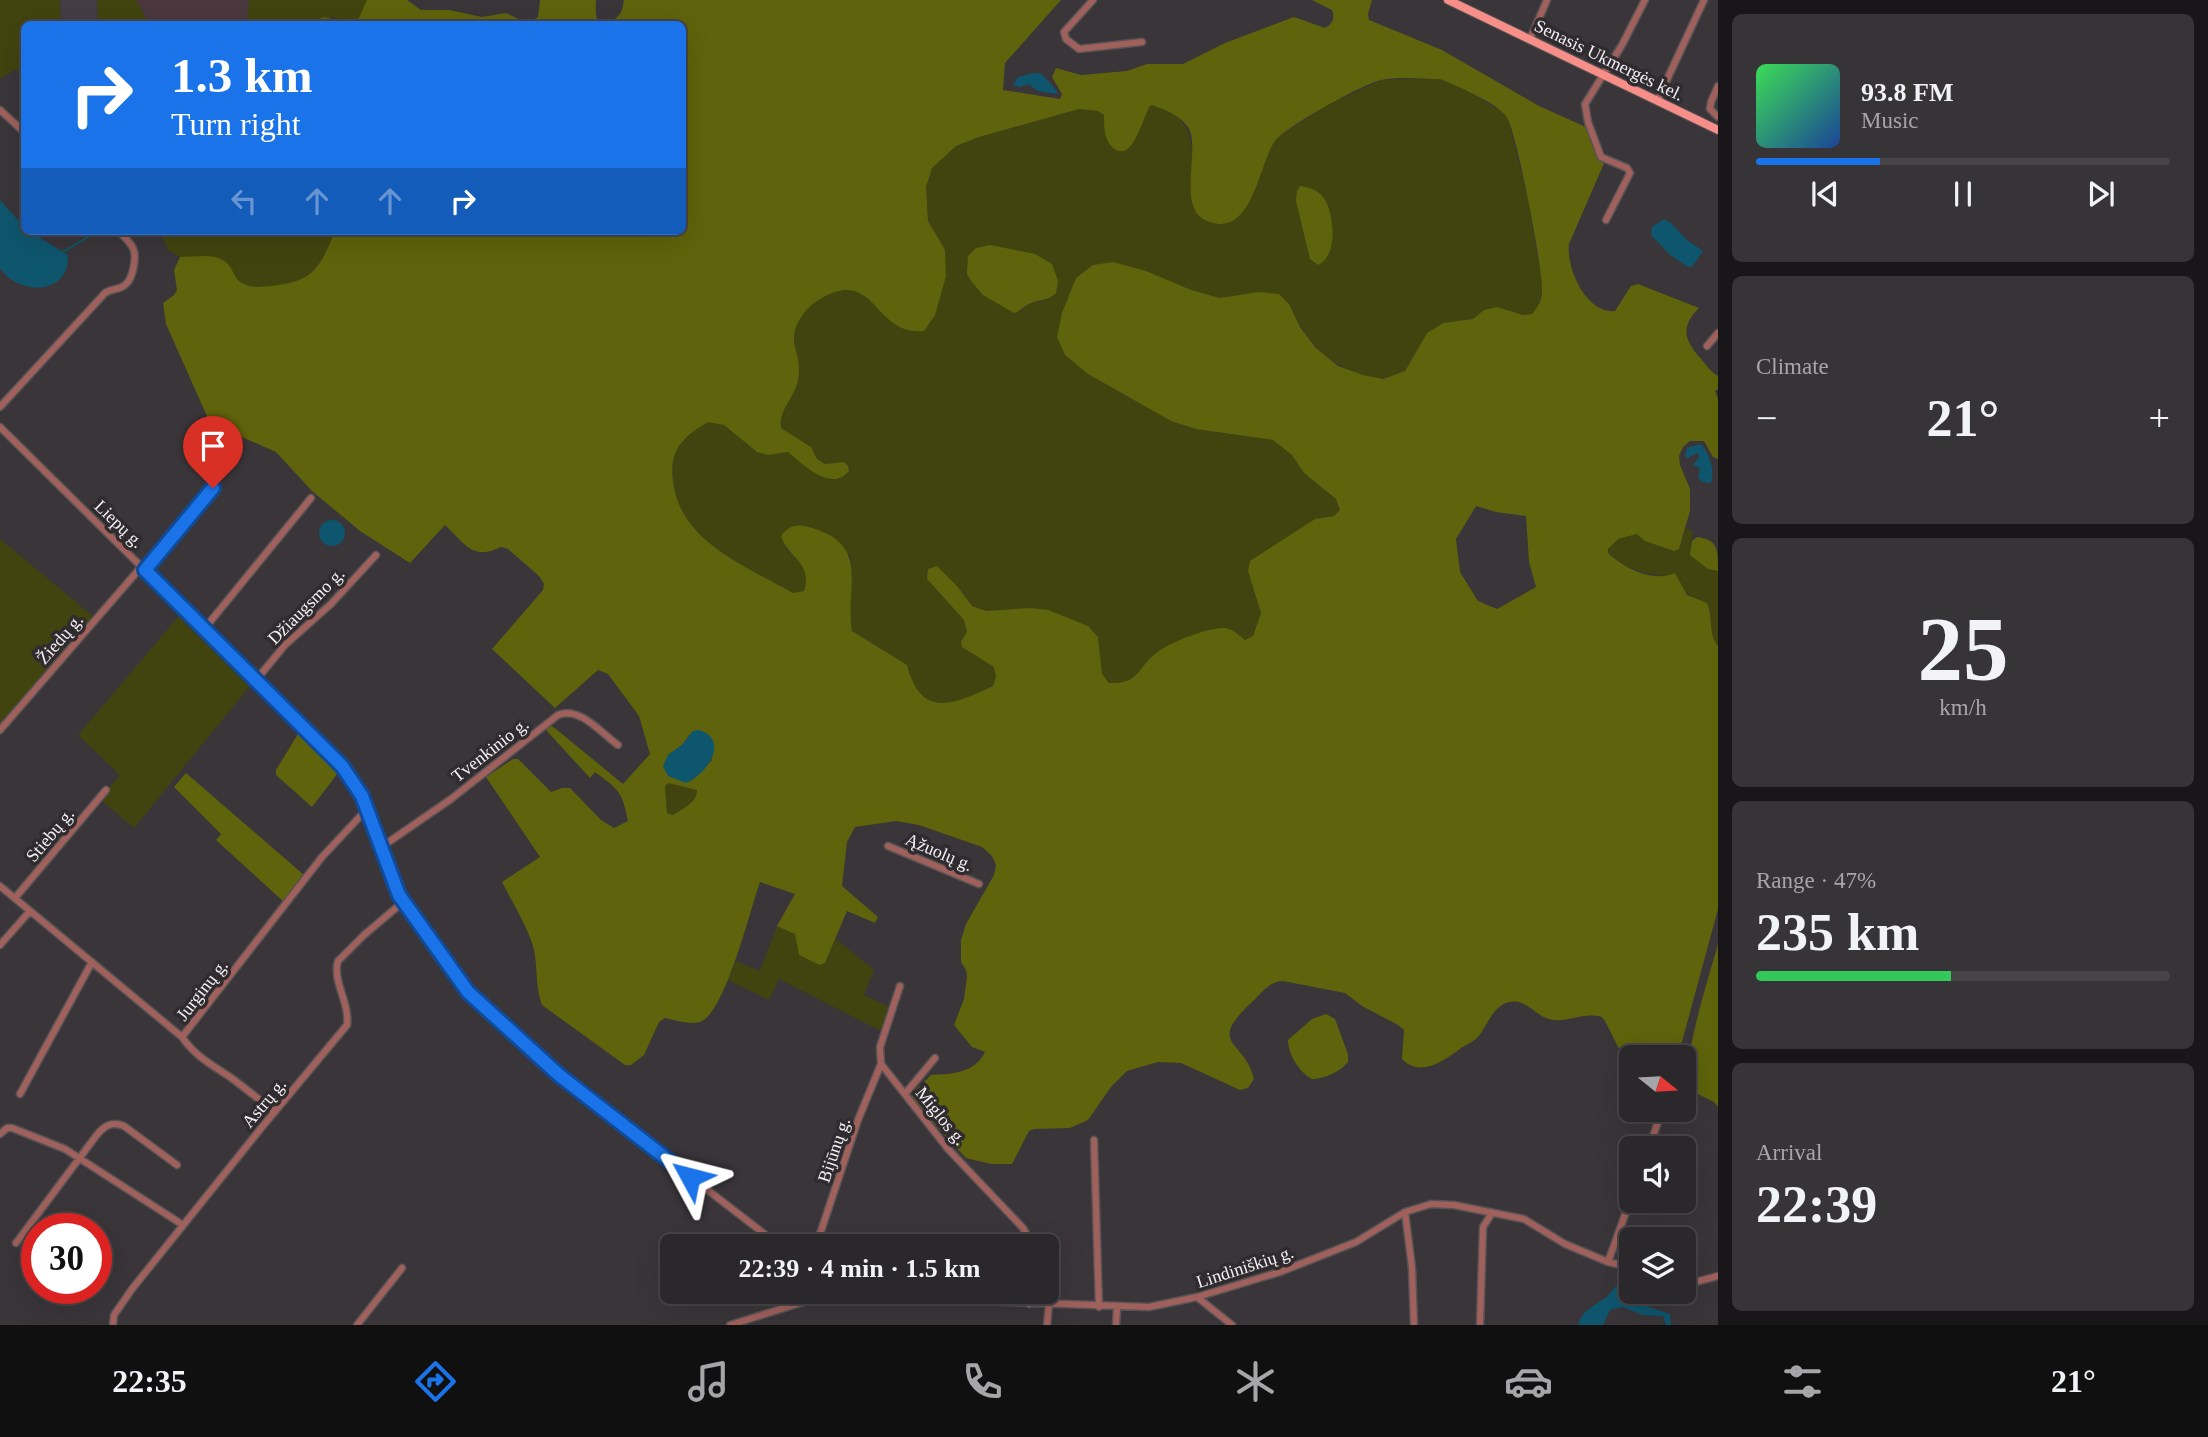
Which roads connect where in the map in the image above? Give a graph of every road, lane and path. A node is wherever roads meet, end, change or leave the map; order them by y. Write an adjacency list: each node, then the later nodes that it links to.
1 (1093, 0): 7 (street)
2 (1448, 0): 6 (main road, Senasis Ukmergės kel.)
3 (1547, 0): 6 (street)
4 (1645, 0): 8 (street)
5 (1704, 0): 10 (street)
6 (1530, 39): 8 (main road, Senasis Ukmergės kel.)
7 (1142, 42)
8 (1604, 75): 10 (main road, Senasis Ukmergės kel.); 15 (street)
9 (1718, 86): 12 (street)
10 (1657, 100): 14 (main road, Senasis Ukmergės kel.)
11 (0, 110): 13 (street)
12 (1718, 117)
13 (21, 129)
14 (1718, 130)
15 (1606, 220)
16 (122, 235): 19 (street)
17 (1718, 333): 18 (street)
18 (1707, 346)
19 (0, 407)
20 (0, 427): 24 (street, Liepų g.)
21 (213, 488): 24 (street, Žiedų g.)
22 (311, 498): 25 (street)
23 (376, 555): 26 (street, Džiaugsmo g.)
24 (144, 568): 25 (street, Liepų g.); 27 (street, Žiedų g.)
25 (205, 628): 26 (street, Liepų g.)
26 (257, 679): 30 (street, Liepų g.)
27 (0, 730)
28 (618, 746): 32 (street, Tvenkinio g.)
29 (106, 790): 35 (street, Stiebų g.)
30 (367, 809): 32 (street, Liepų g.); 41 (street, Jurginų g.)
31 (888, 846): 33 (street, Ąžuolų g.)
32 (380, 848): 36 (street, Liepų g.)
33 (979, 884)
34 (0, 886): 35 (street, Jurginų g.)
35 (15, 898): 37 (street, Jurginų g.)
36 (403, 902): 46 (street, Astrų g.); 59 (street, Liepų g.)
37 (30, 911): 38 (street); 39 (street, Jurginų g.)
38 (0, 945)
39 (92, 962): 41 (street, Jurginų g.); 44 (street)
40 (900, 986): 43 (street)
41 (182, 1037): 46 (street)
42 (935, 1058): 45 (street)
43 (881, 1063): 45 (street, Miglos g.); 60 (street, Bijūnų g.)
44 (20, 1094)
45 (905, 1094): 61 (street, Miglos g.)
46 (275, 1112): 57 (street, Astrų g.)
47 (1658, 1122): 49 (street)
48 (0, 1134): 51 (street)
49 (1653, 1136)
50 (1094, 1140): 71 (street)
51 (80, 1157): 52 (street); 57 (street); 62 (street)
52 (177, 1164)
53 (1471, 1210): 54 (street, Lindiniškių g.); 55 (street, Lindiniškių g.); 58 (street)
54 (1405, 1212): 68 (street, Lindiniškių g.); 79 (street)
55 (1492, 1213): 58 (street); 63 (street, Lindiniškių g.)
56 (1626, 1213): 63 (street)
57 (183, 1224): 73 (street, Astrų g.)
58 (1483, 1227): 80 (street)
59 (764, 1234)
60 (820, 1234)
61 (1027, 1234)
62 (16, 1242)
63 (1608, 1262): 64 (street, Lindiniškių g.)
64 (1619, 1264)
65 (402, 1268): 74 (street)
66 (1718, 1276): 67 (street)
67 (1696, 1282)
68 (1197, 1297): 72 (street, Lindiniškių g.); 78 (street)
69 (797, 1304): 75 (street)
70 (1049, 1304): 71 (street, Lindiniškių g.); 76 (street)
71 (1099, 1307): 72 (street, Lindiniškių g.)
72 (1116, 1308): 77 (street)
73 (113, 1325)
74 (357, 1325)
75 (730, 1325)
76 (1047, 1325)
77 (1116, 1325)
78 (1232, 1325)
79 (1414, 1325)
80 (1480, 1325)

